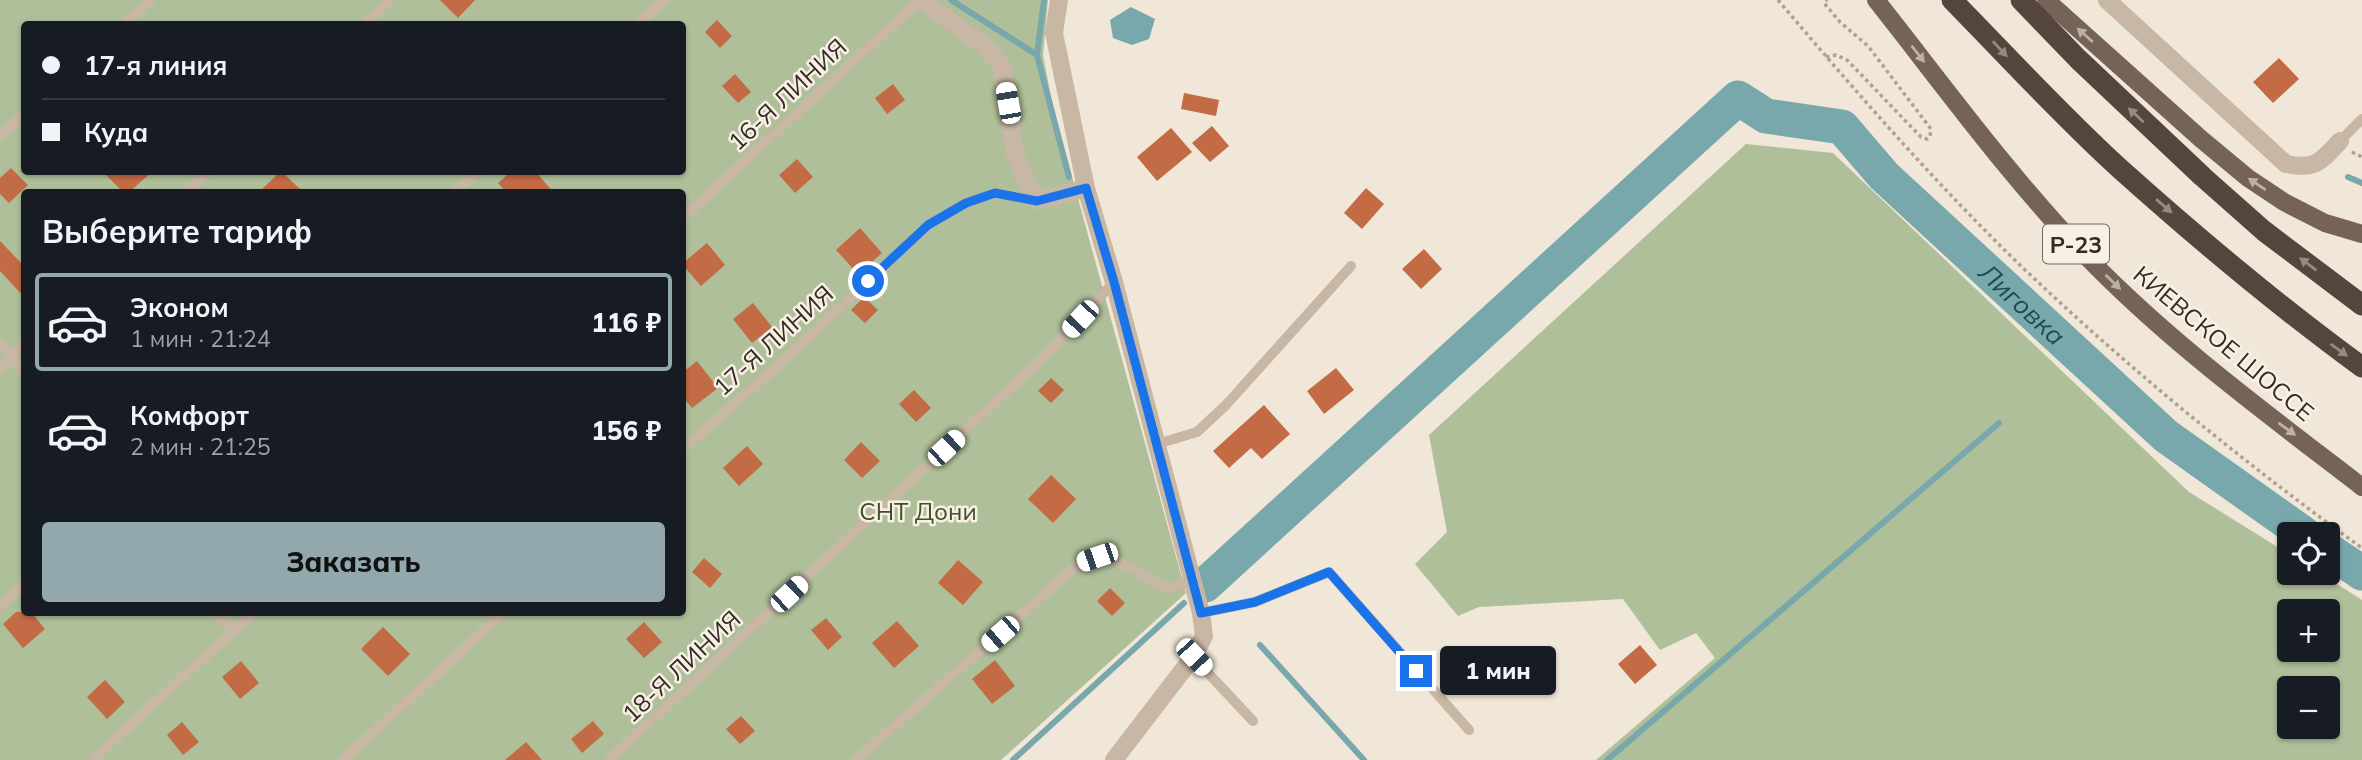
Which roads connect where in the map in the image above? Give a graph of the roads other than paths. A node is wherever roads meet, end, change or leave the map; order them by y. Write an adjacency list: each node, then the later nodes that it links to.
1 (151, 0): 11 (lane)
2 (390, 0): 12 (lane)
3 (665, 0): 13 (lane)
4 (920, 0): 23 (street); 24 (lane, 16-Я ЛИНИЯ)
5 (1059, 0): 20 (street)
6 (1876, 0): 37 (main road, КИЕВСКОЕ ШОССЕ / Р-23, one-way to 37)
7 (1952, 0): 32 (highway, one-way to 32)
8 (2021, 0): 28 (highway, one-way to 8)
9 (2046, 0): 25 (main road, one-way to 9)
10 (2107, 0): 17 (street)
11 (127, 21)
12 (367, 21)
13 (641, 21)
14 (21, 117): 16 (lane)
15 (2362, 118): 17 (lane)
16 (0, 136)
17 (2340, 141)
18 (205, 175): 21 (lane)
19 (474, 175): 22 (lane)
20 (1086, 188): 23 (street); 27 (street)
21 (189, 189)
22 (457, 189)
23 (1037, 201): 36 (lane, 17-Я ЛИНИЯ)
24 (686, 215)
25 (2362, 234)
26 (1351, 266): 35 (lane)
27 (1114, 282): 35 (street); 51 (lane, 18-Я ЛИНИЯ)
28 (2362, 305)
29 (0, 344): 31 (lane)
30 (21, 348): 31 (lane)
31 (12, 357): 33 (lane); 34 (lane)
32 (2362, 367)
33 (0, 368)
34 (21, 369)
35 (1157, 444): 38 (street)
36 (686, 446)
37 (2362, 487)
38 (1192, 580): 41 (street); 52 (lane)
39 (21, 587): 40 (lane)
40 (0, 606)
41 (1201, 613): 46 (street); 48 (lane)
42 (217, 616): 45 (lane)
43 (250, 616): 45 (lane)
44 (500, 616): 50 (lane)
45 (236, 630): 49 (lane)
46 (1194, 657): 47 (lane); 53 (street)
47 (1253, 721)
48 (1469, 730)
49 (92, 760)
50 (343, 760)
51 (609, 760)
52 (856, 760)
53 (1114, 760)

